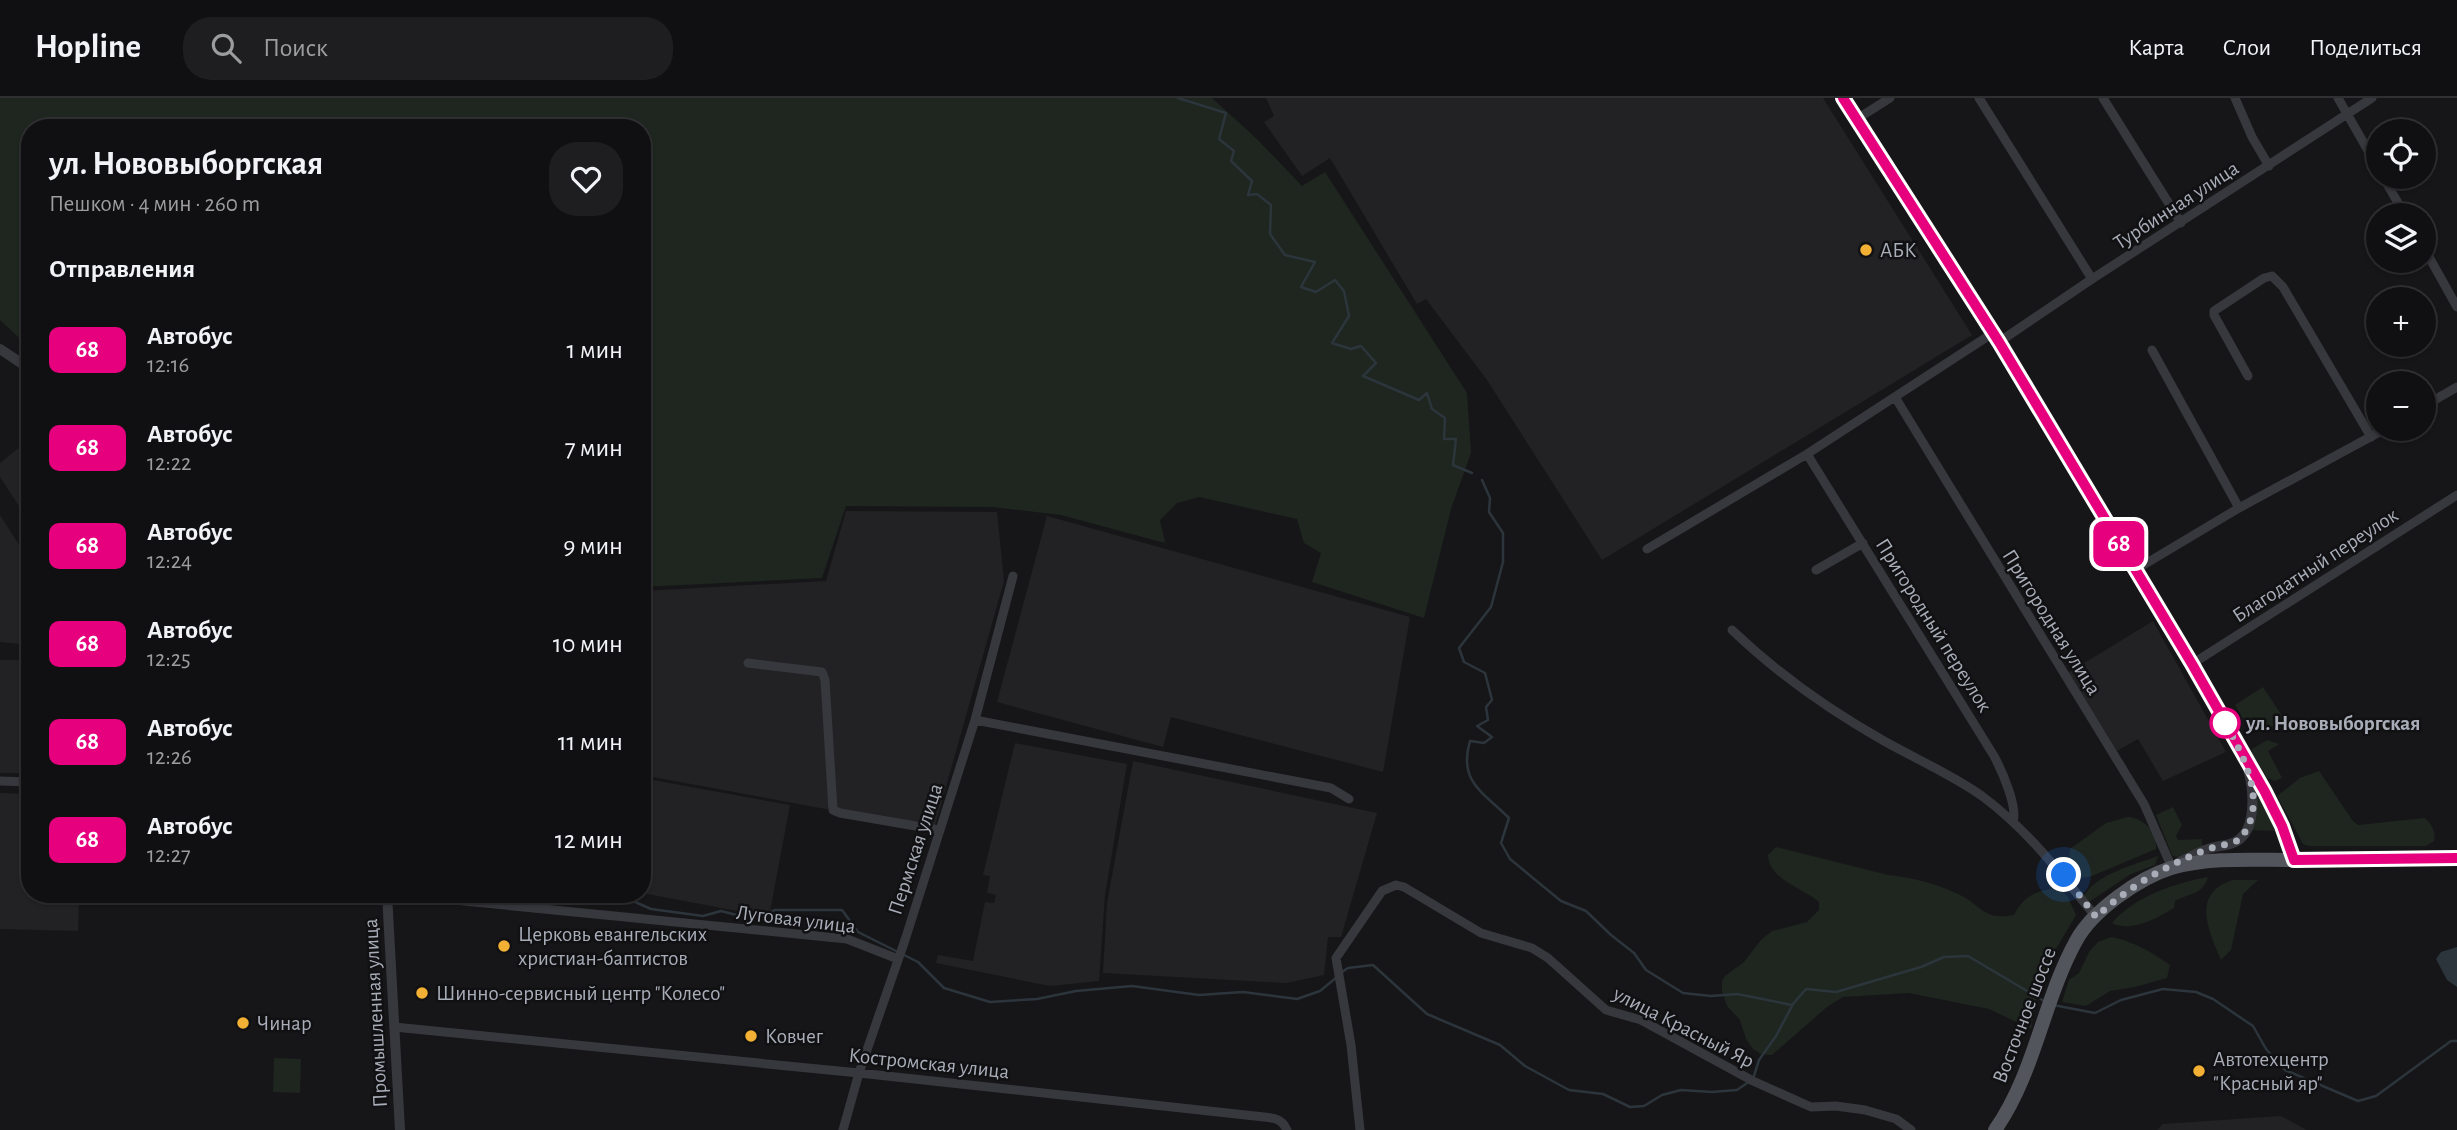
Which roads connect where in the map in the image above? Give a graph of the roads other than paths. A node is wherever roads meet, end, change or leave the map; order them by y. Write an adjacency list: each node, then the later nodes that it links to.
1 (1843, 98): 9 (street)
2 (1890, 98): 9 (street)
3 (1979, 98): 14 (street)
4 (2103, 98): 12 (street)
5 (2235, 98): 11 (street)
6 (2338, 98): 8 (street)
7 (2372, 98): 8 (street, Турбинная улица)
8 (2348, 114): 10 (street); 11 (street, Турбинная улица)
9 (1857, 119): 16 (street)
10 (2366, 146)
11 (2269, 166): 12 (street, Турбинная улица)
12 (2181, 223): 14 (street, Турбинная улица)
13 (2436, 269): 15 (street)
14 (2092, 279): 16 (street, Турбинная улица)
15 (2457, 307)
16 (1996, 337): 22 (street, Турбинная улица); 32 (street)
17 (0, 349): 19 (street)
18 (2152, 350): 28 (street)
19 (21, 363)
20 (2248, 376): 24 (street)
21 (2457, 387): 23 (street)
22 (1895, 397): 26 (street, Турбинная улица); 46 (street, Пригородная улица)
23 (2436, 399)
24 (2366, 428)
25 (2366, 440): 28 (street)
26 (1807, 453): 29 (street, Пригородный переулок); 30 (street, Турбинная улица)
27 (2457, 495): 36 (street, Благодатный переулок)
28 (2239, 508): 32 (street)
29 (1863, 543): 31 (street); 42 (street, Пригородный переулок)
30 (1647, 549)
31 (1816, 570)
32 (2135, 570): 36 (street)
33 (1013, 576): 37 (street, Пермская улица)
34 (1732, 630): 42 (street)
35 (748, 663): 43 (street)
36 (2192, 664): 38 (street)
37 (975, 720): 41 (street); 43 (street, Пермская улица)
38 (2241, 749): 45 (street); 46 (street)
39 (0, 781): 40 (street)
40 (21, 782)
41 (1349, 799)
42 (2013, 822): 49 (street)
43 (939, 830): 50 (street, Пермская улица)
44 (2457, 858): 45 (main road, Восточное шоссе)
45 (2294, 860): 46 (main road, Восточное шоссе)
46 (2171, 867): 49 (main road, Восточное шоссе)
47 (387, 903): 51 (street, Промышленная улица)
48 (484, 903): 50 (street, Луговая улица)
49 (2096, 917): 58 (main road, Восточное шоссе)
50 (898, 959): 52 (street, Пермская улица)
51 (394, 1027): 52 (street, Костромская улица); 53 (street, Промышленная улица)
52 (859, 1073): 54 (street, Пермская улица); 55 (street, Костромская улица)
53 (400, 1130)
54 (843, 1130)
55 (1287, 1130)
56 (1360, 1130): 57 (street, улица Красный Яр)
57 (1911, 1130)
58 (1995, 1130)

